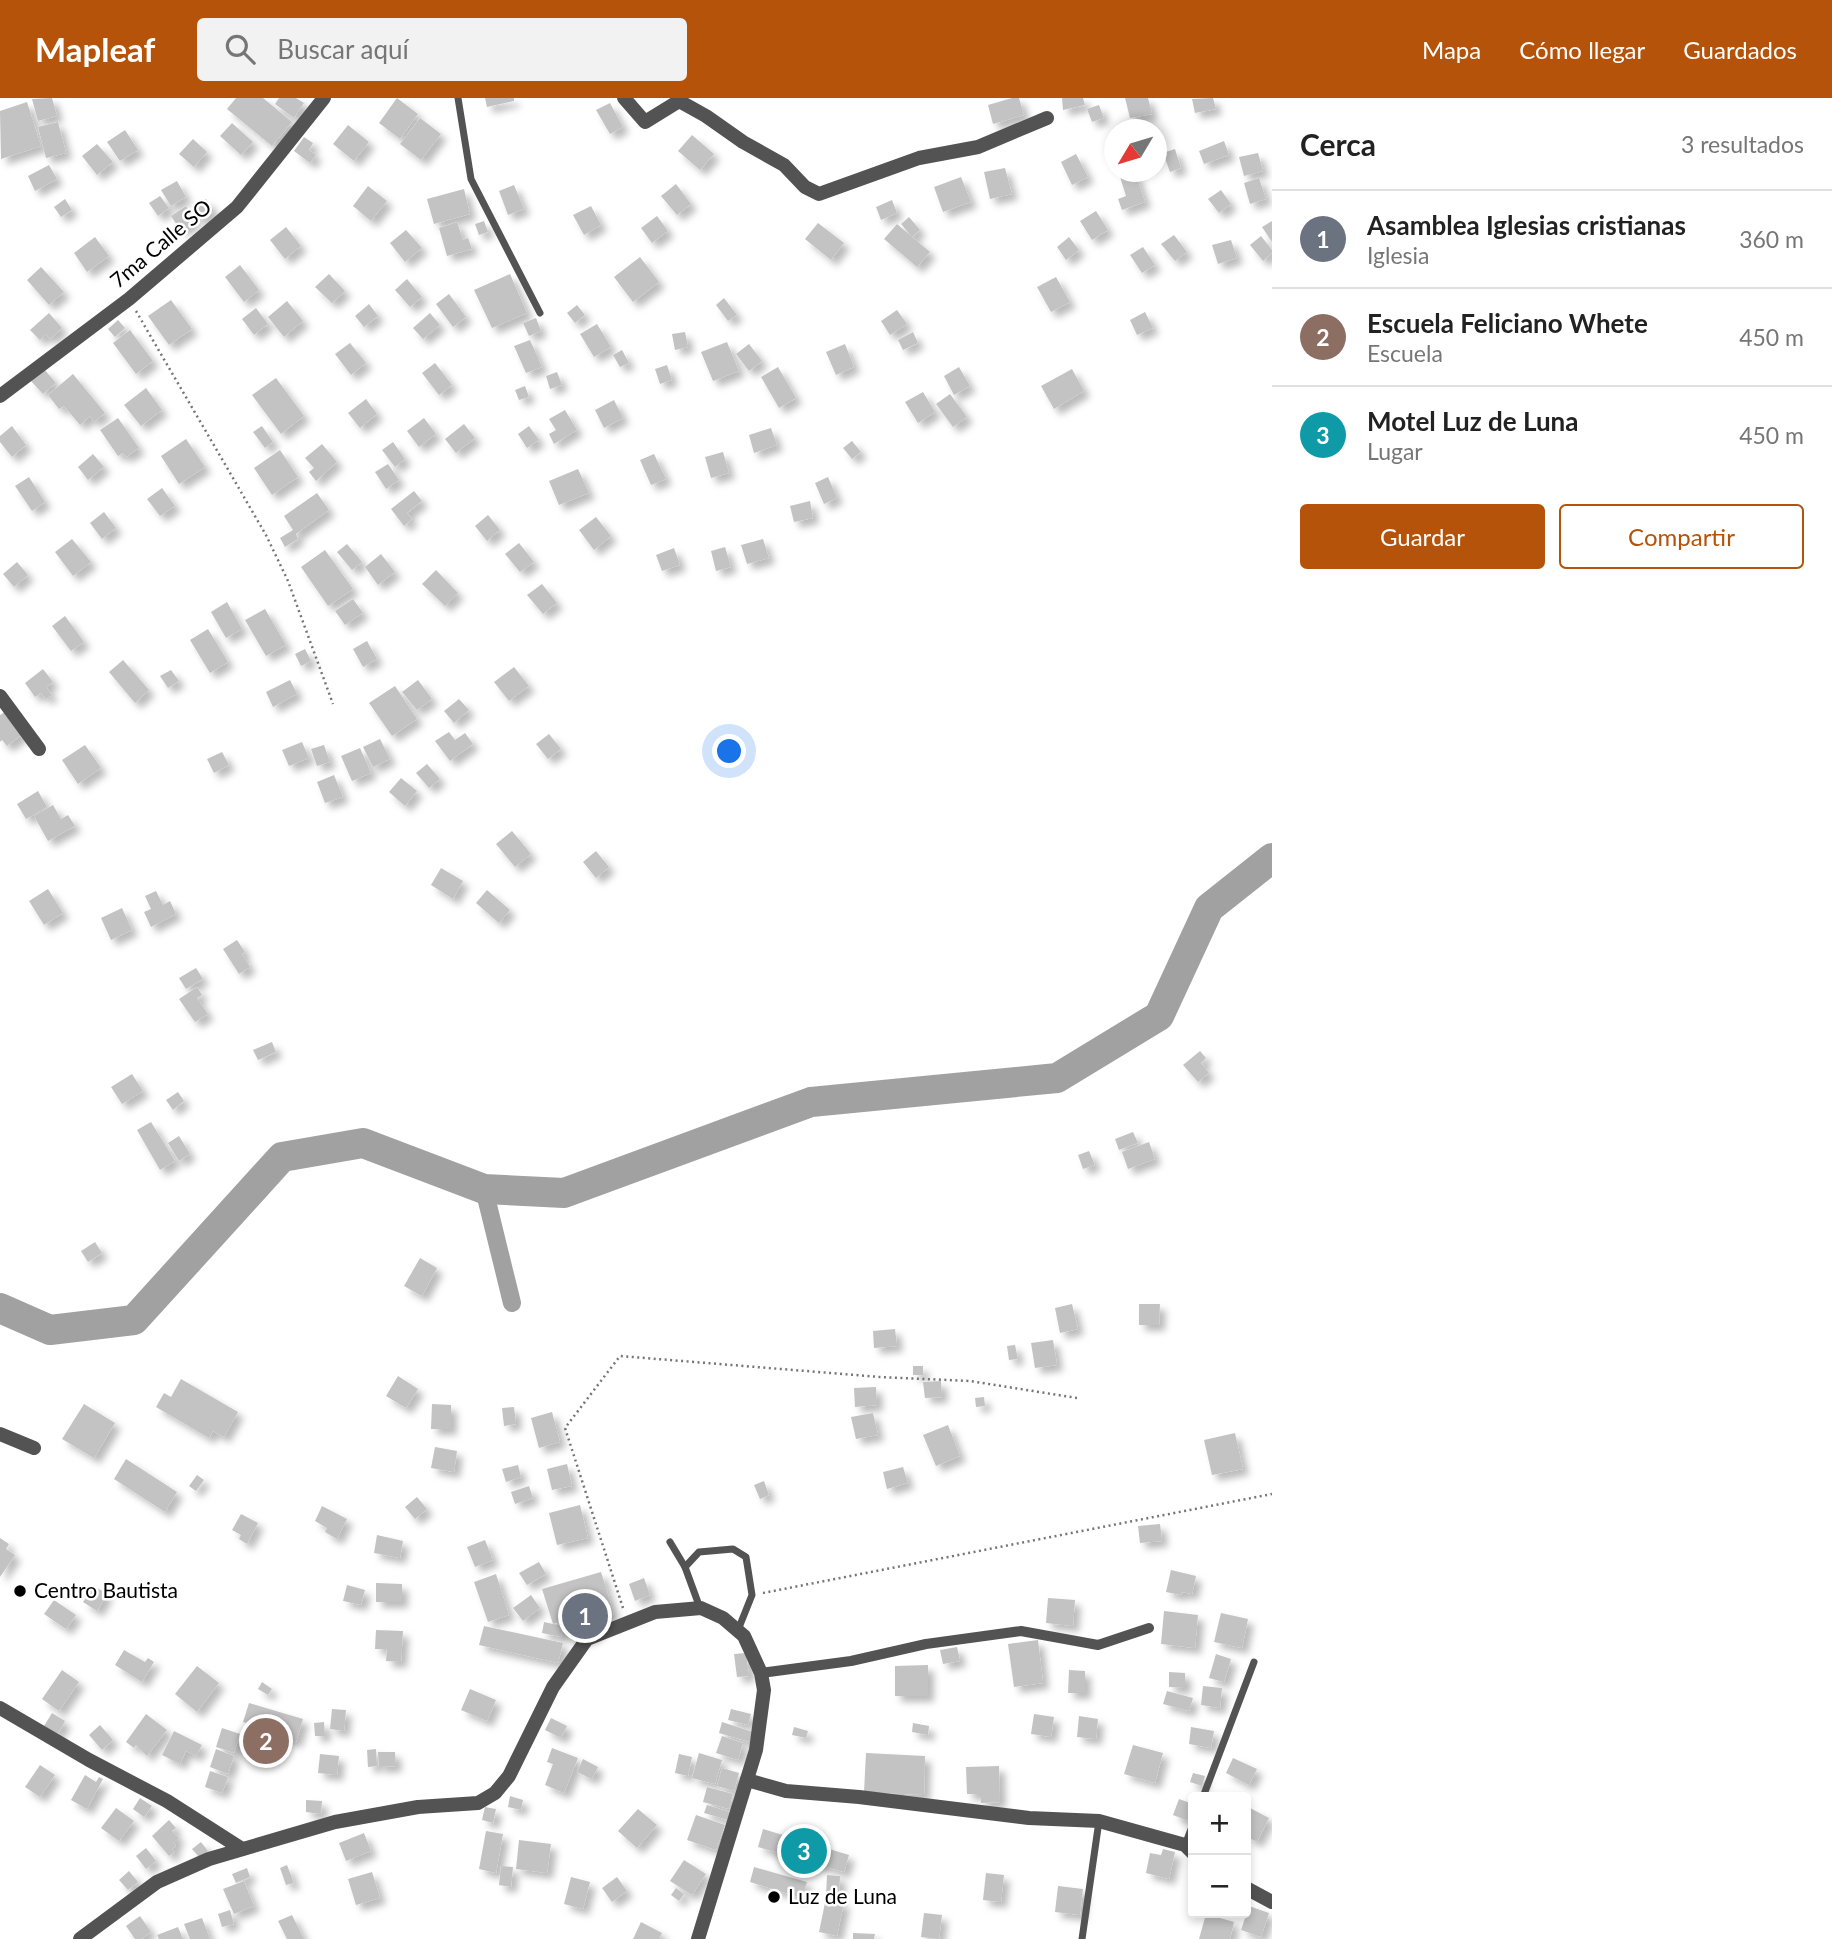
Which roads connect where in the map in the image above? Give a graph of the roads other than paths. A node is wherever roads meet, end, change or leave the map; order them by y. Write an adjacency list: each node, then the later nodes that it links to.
1 (324, 98): 6 (street, 7ma Calle SO)
2 (458, 98): 5 (lane)
3 (624, 98): 4 (street)
4 (1048, 118)
5 (540, 313)
6 (0, 396)
7 (0, 696): 8 (street)
8 (39, 749)
9 (0, 1434): 10 (street)
10 (34, 1448)
11 (670, 1542): 12 (lane)
12 (685, 1567): 13 (lane); 15 (lane)
13 (701, 1608): 15 (street); 22 (street)
14 (1149, 1628): 17 (street)
15 (738, 1631): 17 (street)
16 (1254, 1662): 20 (lane)
17 (761, 1673): 19 (street)
18 (0, 1707): 22 (street)
19 (747, 1780): 21 (street); 27 (street)
20 (1205, 1792)
21 (1099, 1821): 23 (street); 28 (lane)
22 (242, 1849): 26 (street)
23 (1188, 1849)
24 (1251, 1891): 25 (street)
25 (1272, 1902)
26 (80, 1939)
27 (698, 1939)
28 (1083, 1939)

